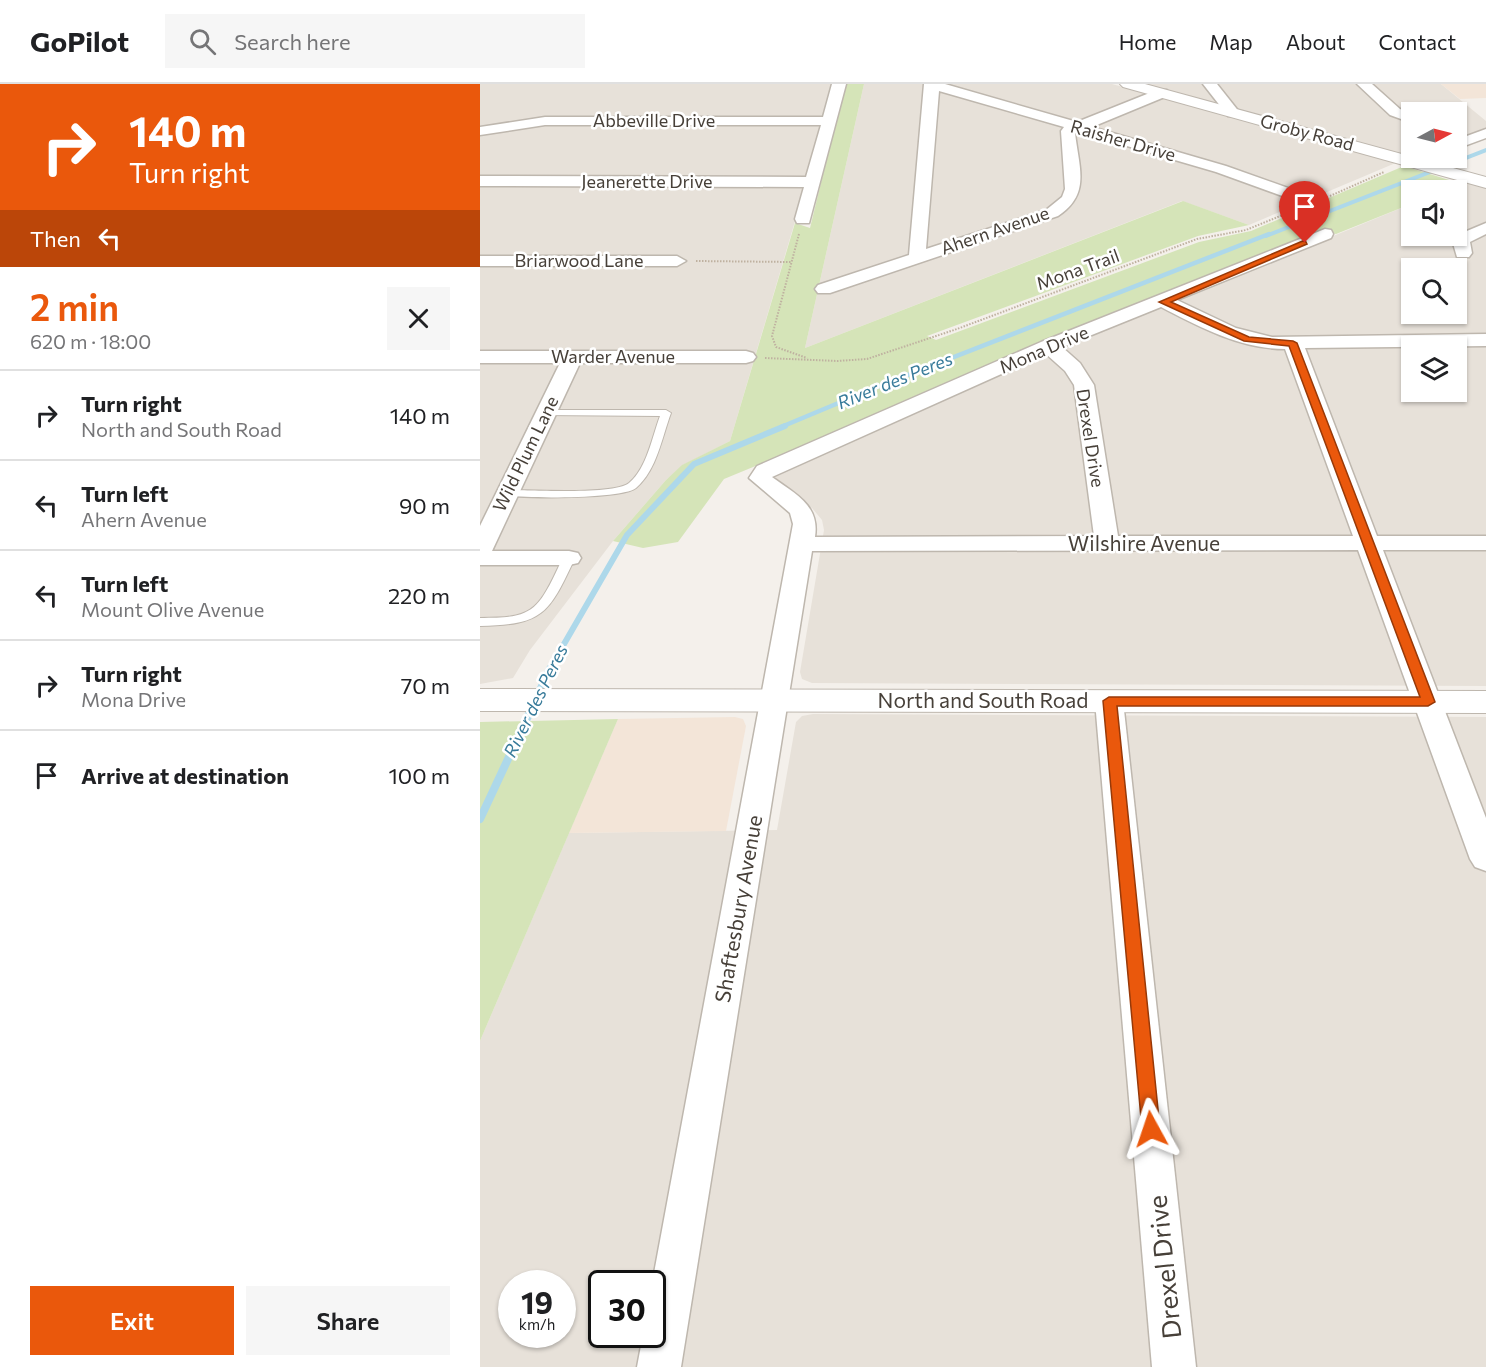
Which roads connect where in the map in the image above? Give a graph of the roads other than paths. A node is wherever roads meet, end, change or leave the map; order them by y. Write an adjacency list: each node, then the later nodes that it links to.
1 (839, 84): 9 (street)
2 (932, 84): 10 (street, Raisher Drive); 22 (street)
3 (1128, 84): 6 (street, Groby Road)
4 (1210, 84): 7 (street)
5 (1364, 84): 8 (street)
6 (1162, 93): 7 (street, Groby Road); 10 (street)
7 (1233, 112): 12 (street, Groby Road)
8 (1401, 115)
9 (830, 121): 11 (street, Abbeville Drive); 15 (street)
10 (1076, 127): 17 (street, Raisher Drive); 22 (street, Ahern Avenue)
11 (480, 131)
12 (1401, 156)
13 (1439, 168): 16 (street, Groby Road)
14 (480, 182): 15 (street, Jeanerette Drive)
15 (813, 182): 18 (street)
16 (1483, 183)
17 (1313, 202)
18 (803, 219)
19 (1486, 228): 21 (street)
20 (1325, 234): 26 (street, Mona Drive)
21 (1463, 253)
22 (917, 258): 25 (street, Ahern Avenue)
23 (480, 261): 24 (street, Briarwood Lane)
24 (677, 261)
25 (824, 289)
26 (1164, 302): 28 (street); 29 (street, Mona Drive)
27 (1486, 341): 28 (street)
28 (1293, 343): 36 (street)
29 (1048, 346): 34 (street, Mona Drive); 39 (street, Drexel Drive)
30 (480, 357): 31 (street, Warder Avenue)
31 (573, 357): 32 (street, Warder Avenue); 33 (street, Wild Plum Lane)
32 (746, 357)
33 (546, 413): 35 (street, Wild Plum Lane); 35 (lane)
34 (765, 471): 38 (street, Shaftesbury Avenue)
35 (508, 493): 40 (street, Wild Plum Lane)
36 (1367, 543): 37 (street, Wilshire Avenue); 39 (street, Wilshire Avenue); 47 (street)
37 (1486, 543)
38 (802, 544): 39 (street, Wilshire Avenue); 44 (street, Shaftesbury Avenue)
39 (1107, 544)
40 (480, 551)
41 (480, 558): 42 (street)
42 (569, 558): 43 (lane)
43 (480, 622)
44 (776, 700): 45 (street, North and South Road); 46 (street, North and South Road); 50 (street, Shaftesbury Avenue)
45 (490, 701)
46 (1109, 701): 47 (street, North and South Road); 51 (street, Drexel Drive)
47 (1428, 702): 48 (street, North and South Road); 49 (street)
48 (1486, 702)
49 (1486, 859)
50 (659, 1367)
51 (1174, 1367)

